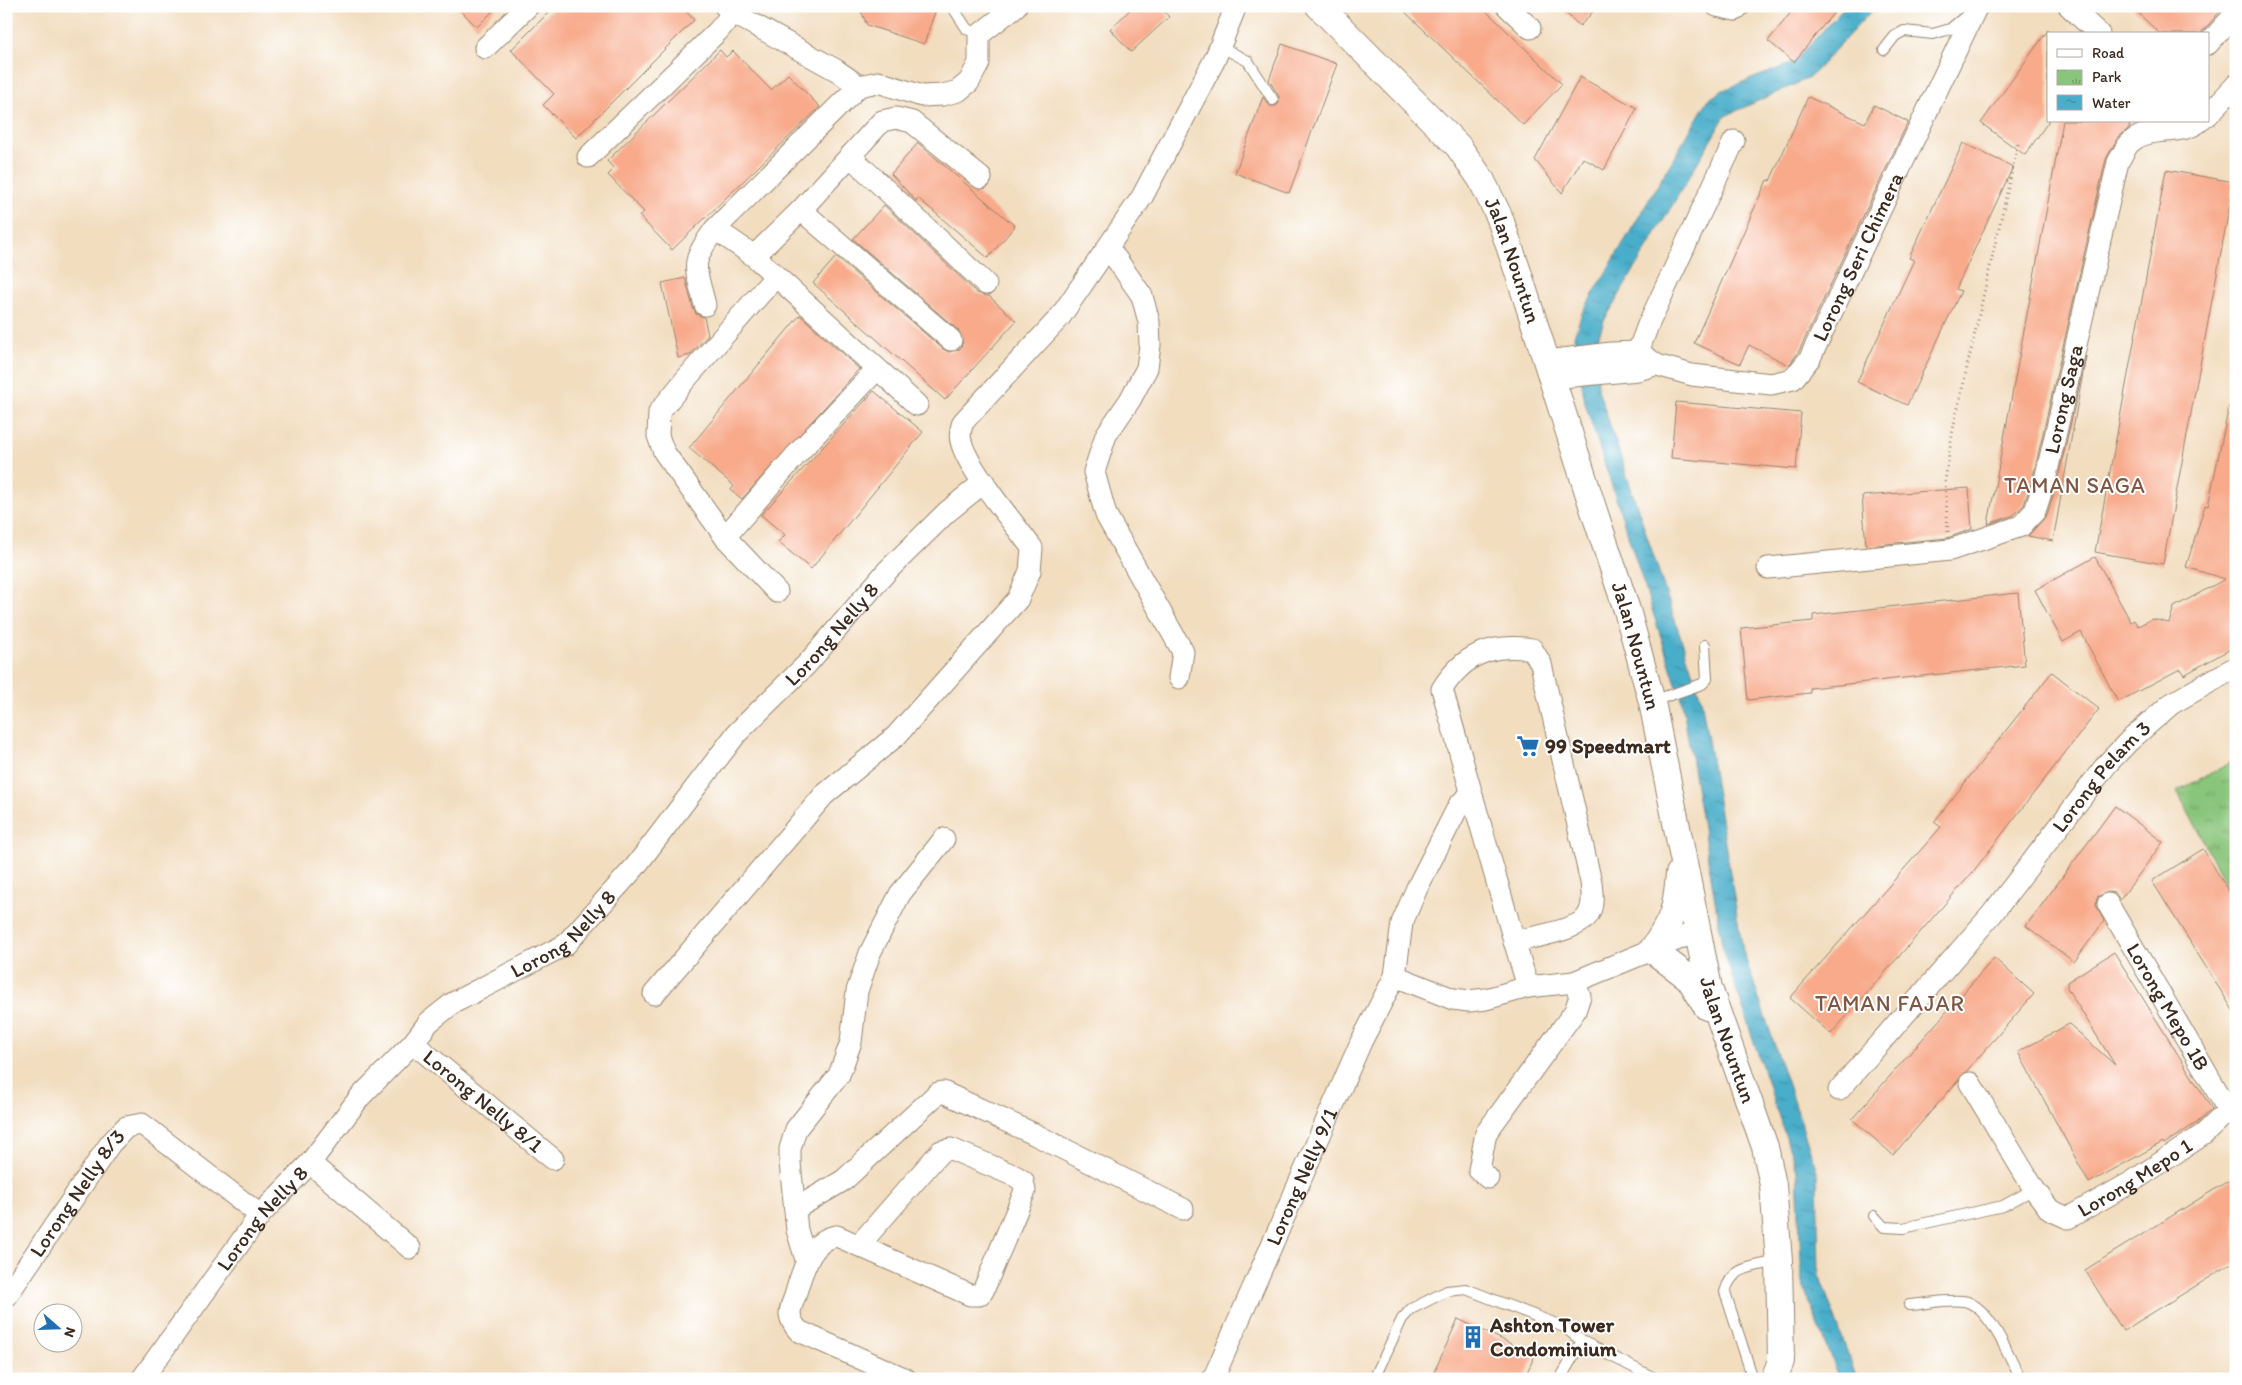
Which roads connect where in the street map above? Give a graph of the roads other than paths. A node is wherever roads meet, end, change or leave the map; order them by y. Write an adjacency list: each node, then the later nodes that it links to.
1 (528, 6): 21 (street)
2 (952, 6): 18 (lane)
3 (1016, 6): 18 (street)
4 (1222, 6): 19 (street)
5 (1236, 6): 19 (street)
6 (1300, 6): 15 (street, Jalan Nountun)
7 (1319, 6): 15 (street, Jalan Nountun)
8 (1507, 6): 16 (street)
9 (1716, 6): 10 (street)
10 (1739, 6)
11 (1975, 6): 22 (lane); 40 (street, Lorong Seri Chimera)
12 (2069, 6): 17 (street)
13 (729, 10): 24 (street); 30 (street)
14 (2229, 12): 20 (street)
15 (1337, 26): 42 (street, Jalan Nountun)
16 (1530, 28)
17 (2097, 32)
18 (979, 35): 24 (street)
19 (1223, 37): 25 (lane); 34 (street)
20 (2210, 41)
21 (485, 48)
22 (1884, 50)
23 (2236, 85): 26 (street)
24 (860, 86): 33 (street)
25 (1273, 100)
26 (2210, 111)
27 (2193, 122): 46 (street, Lorong Saga)
28 (1734, 141): 40 (street)
29 (850, 156): 31 (street); 32 (street); 37 (street)
30 (588, 157)
31 (981, 178)
32 (800, 210): 35 (street); 39 (street)
33 (715, 229): 35 (street); 38 (street)
34 (1108, 248): 44 (street); 50 (street)
35 (754, 256): 36 (street)
36 (775, 277): 41 (street); 45 (street)
37 (986, 284)
38 (705, 305)
39 (951, 340)
40 (1644, 362): 42 (street, Lorong Seri Chimera)
41 (877, 369): 43 (street); 45 (street)
42 (1549, 370): 51 (street, Jalan Nountun)
43 (917, 406)
44 (984, 482): 62 (street); 64 (street, Lorong Nelly 8)
45 (725, 537): 47 (street)
46 (1768, 568)
47 (777, 592)
48 (1705, 644): 51 (lane)
49 (2236, 666): 66 (street, Lorong Pelam 3)
50 (1179, 678)
51 (1663, 698): 54 (street, Jalan Nountun)
52 (1471, 794): 57 (street); 57 (street); 59 (street, Lorong Nelly 9/1)
53 (944, 839): 72 (street)
54 (1681, 848): 56 (street, Jalan Nountun); 58 (street)
55 (2108, 904): 67 (street, Lorong Mepo 1B)
56 (1698, 931): 58 (street); 63 (street, Jalan Nountun)
57 (1514, 942): 61 (street)
58 (1652, 950): 60 (street); 63 (street)
59 (1395, 976): 61 (street); 86 (street, Lorong Nelly 9/1)
60 (1574, 982): 61 (street); 70 (street)
61 (1528, 987)
62 (654, 994)
63 (1725, 1036): 78 (street, Jalan Nountun)
64 (413, 1043): 68 (street, Lorong Nelly 8/1); 69 (street, Lorong Nelly 8)
65 (1970, 1083): 71 (street, Lorong Mepo 1)
66 (1839, 1090)
67 (2232, 1107): 71 (street, Lorong Mepo 1)
68 (553, 1159)
69 (310, 1163): 74 (street, Lorong Nelly 8); 77 (street)
70 (1488, 1178)
71 (2034, 1189): 75 (lane)
72 (795, 1210): 73 (street); 79 (street)
73 (1183, 1210)
74 (260, 1215): 80 (street, Lorong Nelly 8/3); 84 (street, Lorong Nelly 8)
75 (1874, 1216)
76 (860, 1244): 76 (street); 79 (street)
77 (410, 1248)
78 (1779, 1261): 83 (street, Jalan Nountun); 90 (lane)
79 (807, 1263): 85 (street)
80 (6, 1298)
81 (1909, 1305): 91 (lane)
82 (1582, 1341): 87 (lane); 88 (lane); 89 (lane)
83 (1781, 1373)
84 (142, 1379)
85 (906, 1379)
86 (1213, 1379)
87 (1374, 1379)
88 (1560, 1379)
89 (1656, 1379)
90 (1753, 1379)
91 (2021, 1379)

